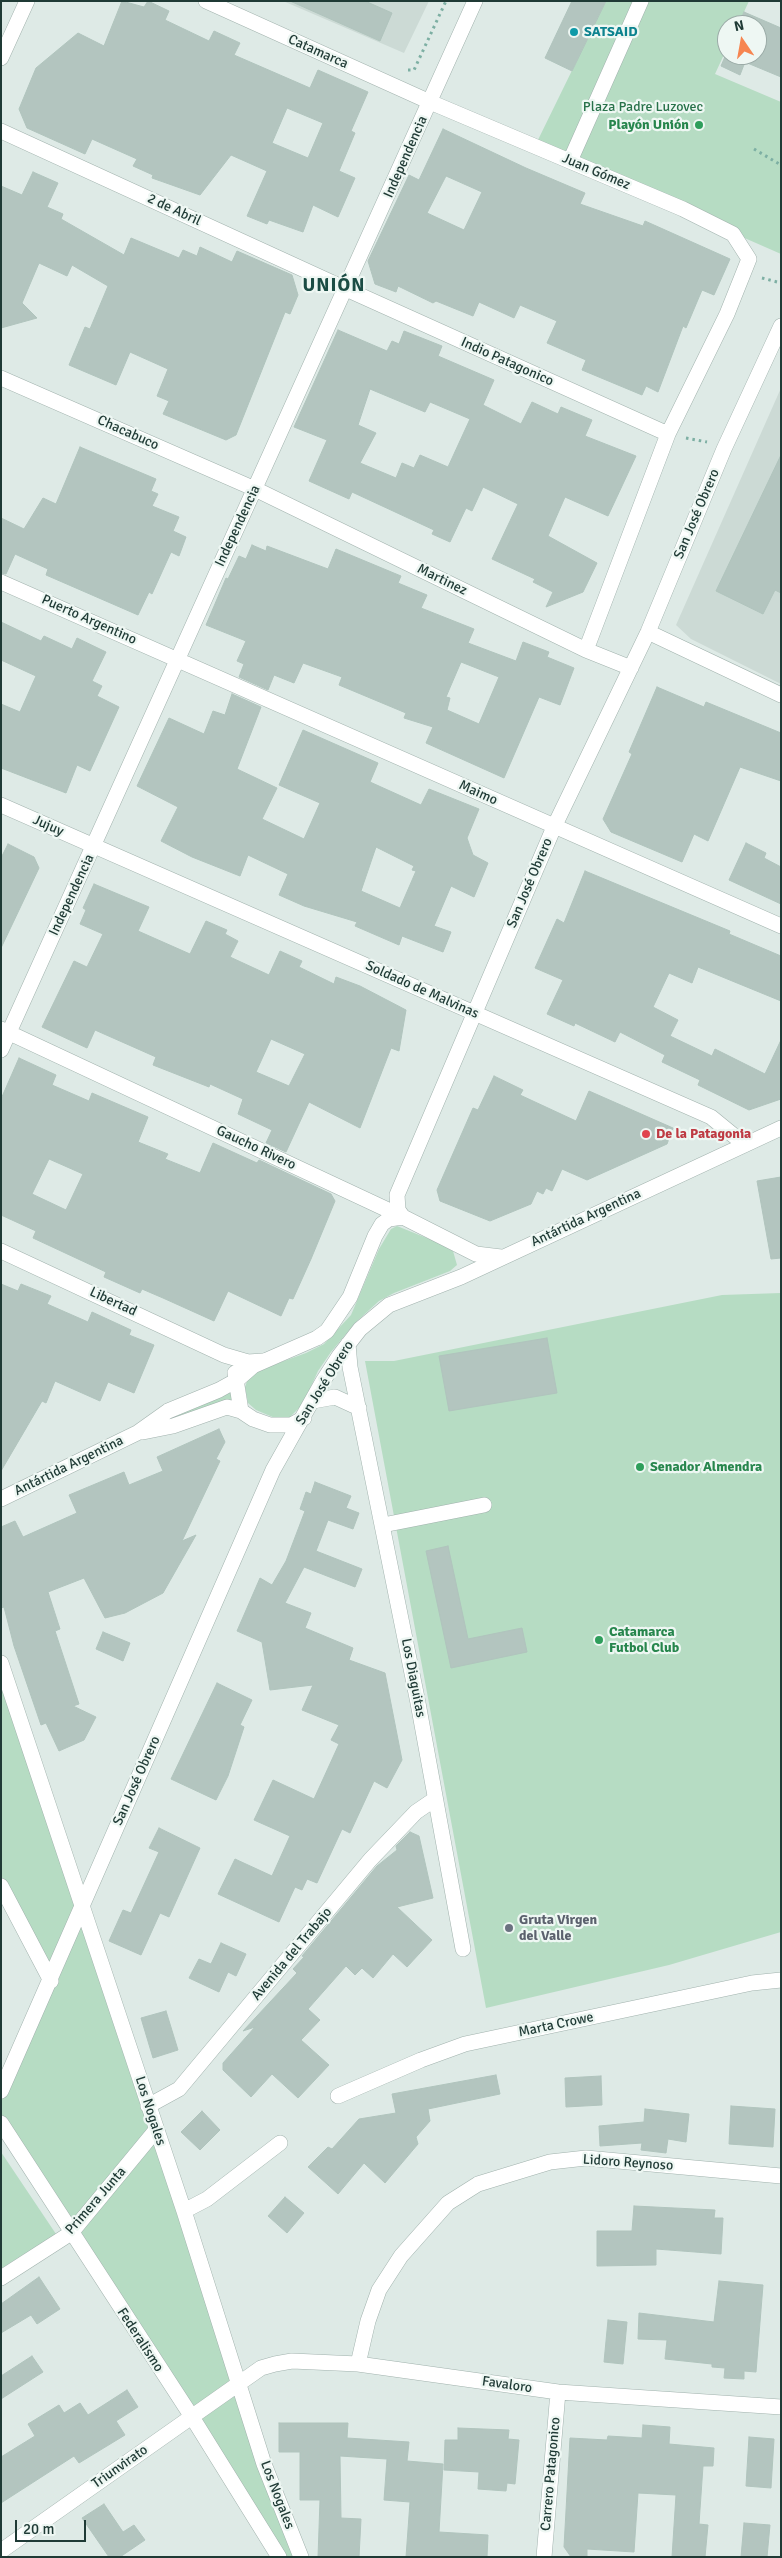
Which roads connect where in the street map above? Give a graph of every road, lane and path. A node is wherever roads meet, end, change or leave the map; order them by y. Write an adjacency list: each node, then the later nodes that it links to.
1 (206, 1): 8 (street, Catamarca)
2 (446, 1): 7 (path)
3 (476, 1): 8 (street, Independencia)
4 (641, 1): 11 (street)
5 (21, 3): 6 (street)
6 (1, 58)
7 (400, 70)
8 (430, 102): 11 (street, Juan Gómez); 13 (street, Independencia)
9 (1, 131): 13 (street, 2 de Abril)
10 (754, 149): 12 (path)
11 (570, 161): 16 (street, Juan Gómez)
12 (781, 165)
13 (346, 289): 16 (street, Indio Patagonico); 18 (street, Independencia)
14 (781, 326): 17 (street, San José Obrero)
15 (1, 378): 18 (street, Chacabuco)
16 (668, 434): 17 (path); 21 (street)
17 (724, 449): 20 (street, San José Obrero)
18 (255, 489): 21 (street, Martinez); 22 (street, Independencia)
19 (1, 582): 22 (street, Puerto Argentino)
20 (648, 632): 23 (street, San José Obrero); 24 (street)
21 (586, 650): 23 (street, Martinez)
22 (176, 659): 26 (street, Maimo); 27 (street, Independencia)
23 (631, 668): 26 (street, San José Obrero)
24 (781, 695)
25 (1, 805): 27 (street, Jujuy)
26 (554, 827): 28 (street, Maimo); 29 (street, San José Obrero)
27 (94, 847): 29 (street, Soldado de Malvinas); 30 (street, Independencia)
28 (781, 926)
29 (474, 1013): 33 (street, Soldado de Malvinas); 34 (street, San José Obrero)
30 (5, 1030): 31 (street, Independencia); 34 (street, Gaucho Rivero)
31 (1, 1050)
32 (781, 1128): 33 (street, Antártida Argentina)
33 (744, 1144): 37 (street, Antártida Argentina)
34 (403, 1217): 35 (street, Gaucho Rivero); 42 (street, San José Obrero)
35 (465, 1248): 37 (street, Gaucho Rivero); 38 (street)
36 (1, 1251): 41 (street, Libertad)
37 (504, 1257): 38 (street, Antártida Argentina)
38 (461, 1277): 39 (street, Antártida Argentina)
39 (389, 1305): 40 (street, San José Obrero)
40 (348, 1344): 44 (street, San José Obrero); 45 (street, Los Diaguitas)
41 (224, 1355): 42 (street, Libertad); 43 (street)
42 (266, 1361): 43 (street, San José Obrero)
43 (237, 1380): 46 (street); 49 (street, Antártida Argentina)
44 (313, 1401): 45 (street); 47 (street, San José Obrero)
45 (359, 1408): 53 (street, Los Diaguitas)
46 (241, 1411): 48 (street, Antártida Argentina); 49 (street, Antártida Argentina)
47 (304, 1418): 48 (street, Antártida Argentina); 50 (street, San José Obrero)
48 (260, 1421): 50 (street, San José Obrero)
49 (137, 1433): 51 (street, Antártida Argentina)
50 (273, 1470): 57 (street, San José Obrero)
51 (1, 1499)
52 (484, 1505): 53 (street)
53 (383, 1525): 55 (street, Los Diaguitas)
54 (1, 1663): 57 (street, Los Nogales)
55 (435, 1799): 58 (street, Los Diaguitas); 63 (street, Avenida del Trabajo)
56 (1, 1886): 60 (street)
57 (83, 1905): 60 (street, San José Obrero); 63 (street, Los Nogales)
58 (463, 1950)
59 (781, 1980): 62 (street, Marta Crowe)
60 (51, 1981): 61 (street, San José Obrero)
61 (1, 2091)
62 (338, 2096)
63 (148, 2106): 65 (street, Los Nogales)
64 (1, 2123): 69 (street, Federalismo)
65 (156, 2130): 68 (street, Los Nogales); 69 (street, Primera Junta)
66 (280, 2143): 68 (street)
67 (781, 2176): 71 (street, Lidoro Reynoso)
68 (184, 2211): 72 (street, Los Nogales)
69 (71, 2233): 70 (street, Primera Junta); 75 (street, Federalismo)
70 (1, 2278)
71 (358, 2364): 72 (street, Favaloro); 73 (street, Favaloro)
72 (240, 2385): 75 (street, Triunvirato); 78 (street, Los Nogales)
73 (558, 2392): 74 (street, Favaloro); 79 (street, Carrero Patagonico)
74 (781, 2407)
75 (192, 2417): 76 (street, Triunvirato); 77 (street, Federalismo)
76 (1, 2551)
77 (279, 2557)
78 (301, 2557)
79 (544, 2557)

